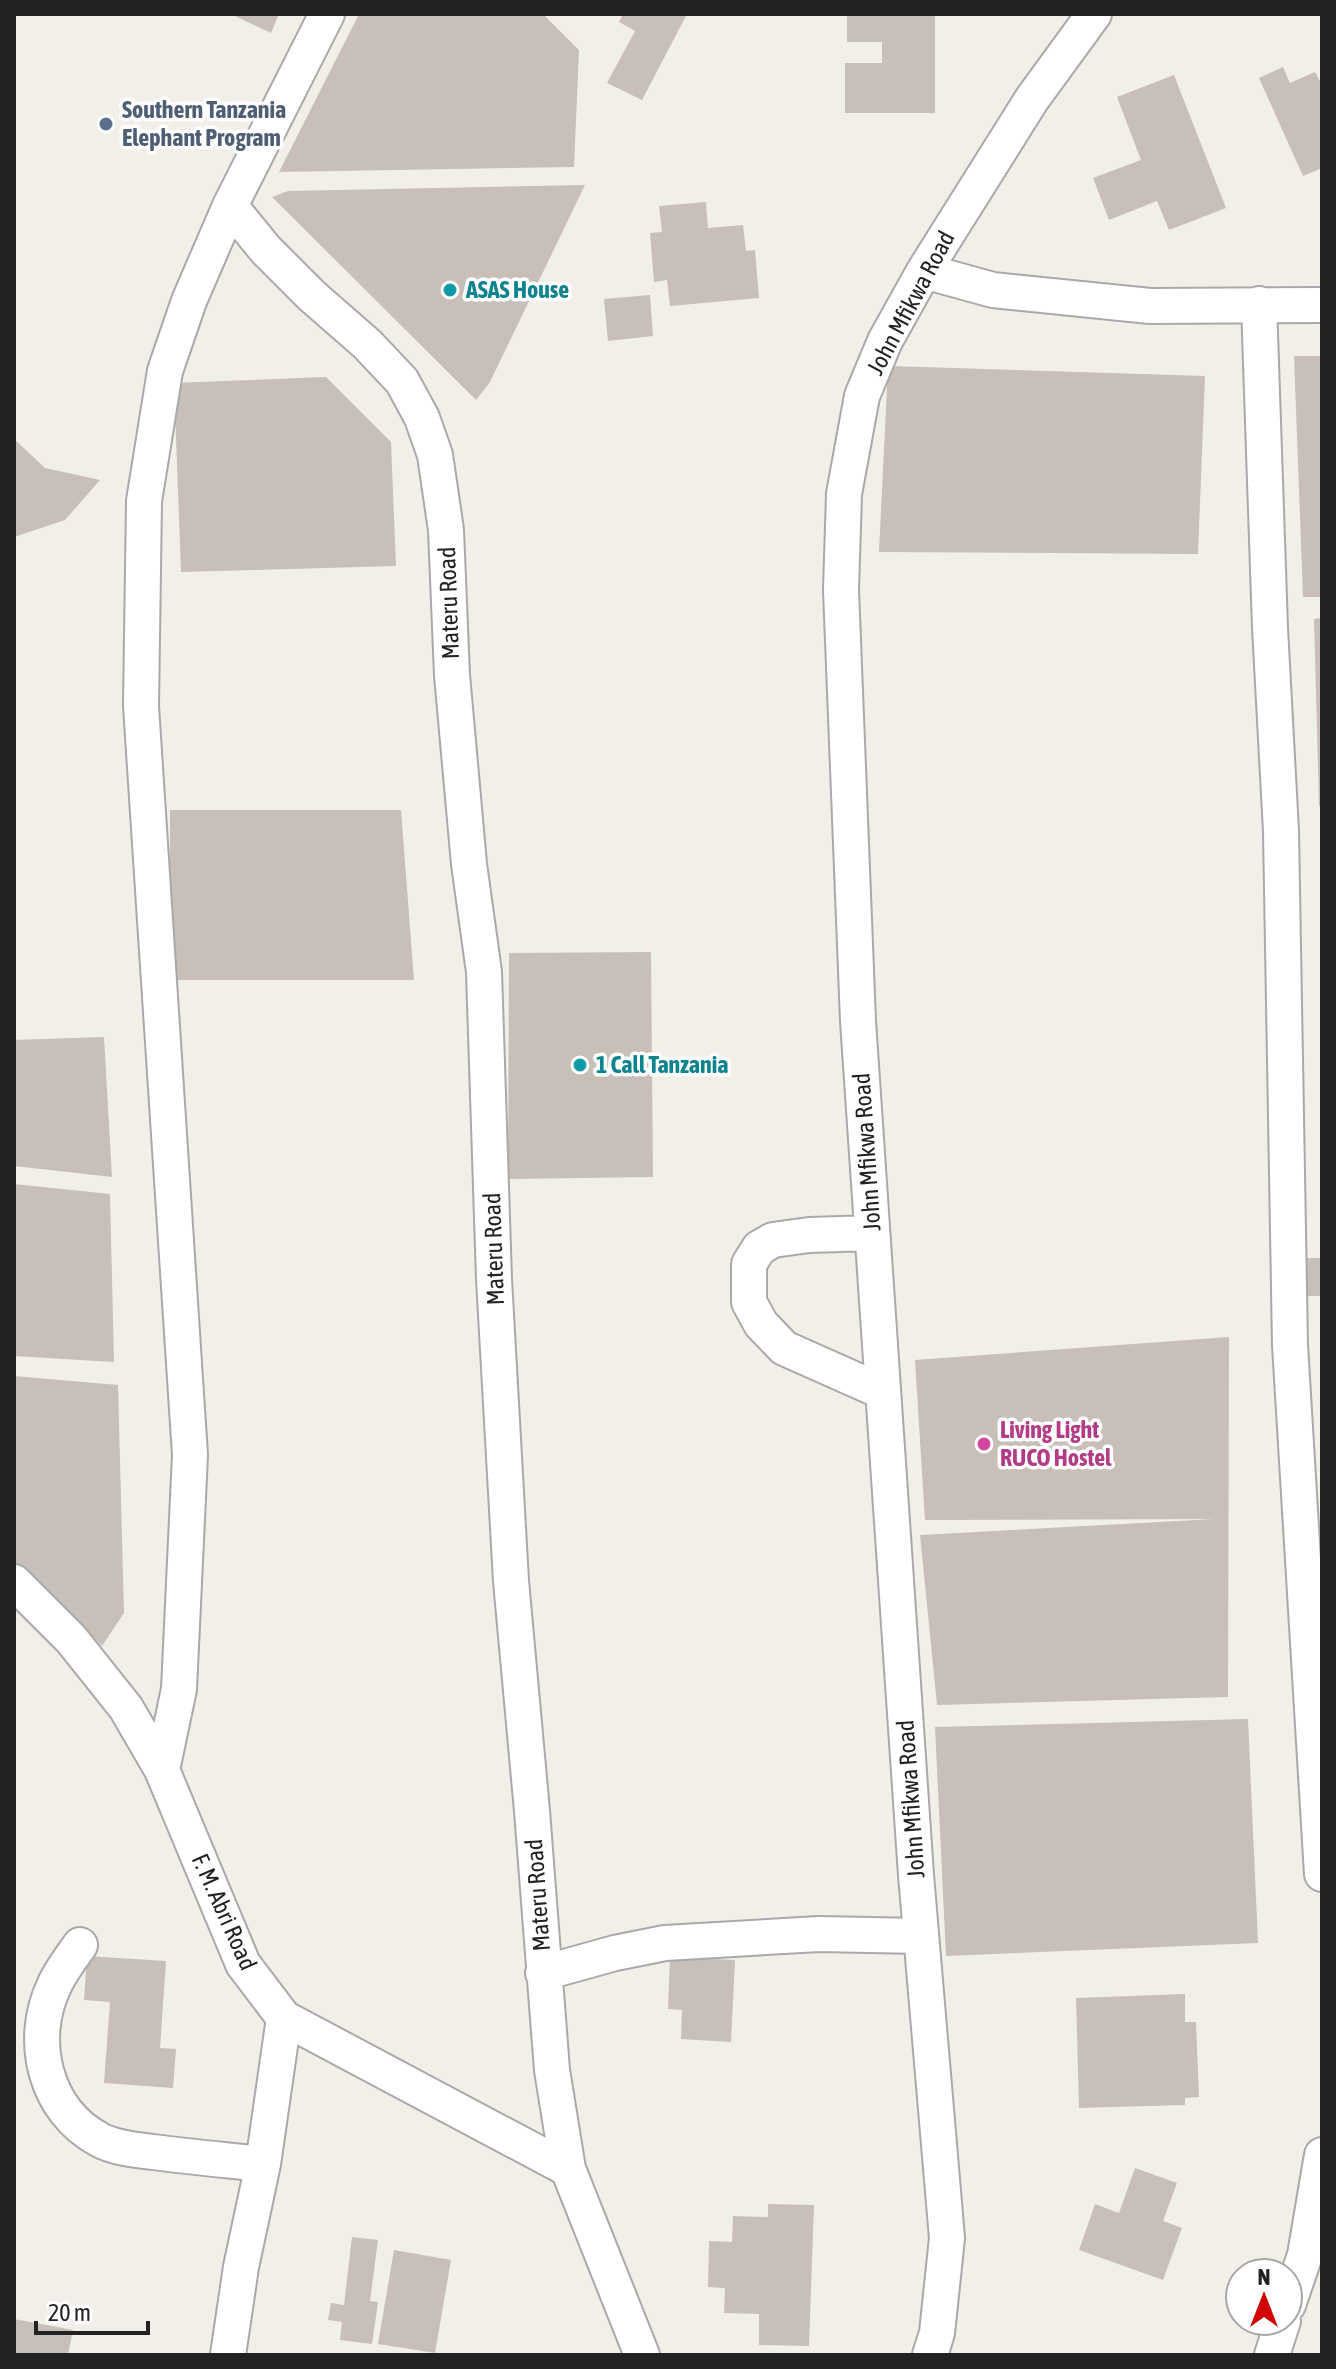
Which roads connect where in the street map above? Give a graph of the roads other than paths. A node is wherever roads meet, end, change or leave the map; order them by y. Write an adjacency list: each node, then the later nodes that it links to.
1 (327, 14): 3 (street)
2 (1094, 14): 4 (street, John Mfikwa Road)
3 (230, 206): 10 (street); 14 (street, Materu Road)
4 (924, 271): 5 (street); 7 (street, John Mfikwa Road)
5 (1259, 304): 6 (street); 11 (street)
6 (1322, 305)
7 (872, 1233): 8 (street, John Mfikwa Road); 8 (street)
8 (883, 1392): 12 (street, John Mfikwa Road)
9 (14, 1582): 10 (street, F. M. Abri Road)
10 (162, 1770): 15 (street, F. M. Abri Road)
11 (1322, 1874)
12 (921, 1936): 14 (street); 22 (street, John Mfikwa Road)
13 (80, 1945): 17 (street)
14 (543, 1973): 18 (street, Materu Road)
15 (284, 2018): 17 (street); 18 (street, F. M. Abri Road)
16 (1322, 2155): 19 (street)
17 (263, 2164): 20 (street)
18 (568, 2169): 21 (street, Materu Road)
19 (1304, 2258)
20 (228, 2355)
21 (642, 2355)
22 (930, 2355)

